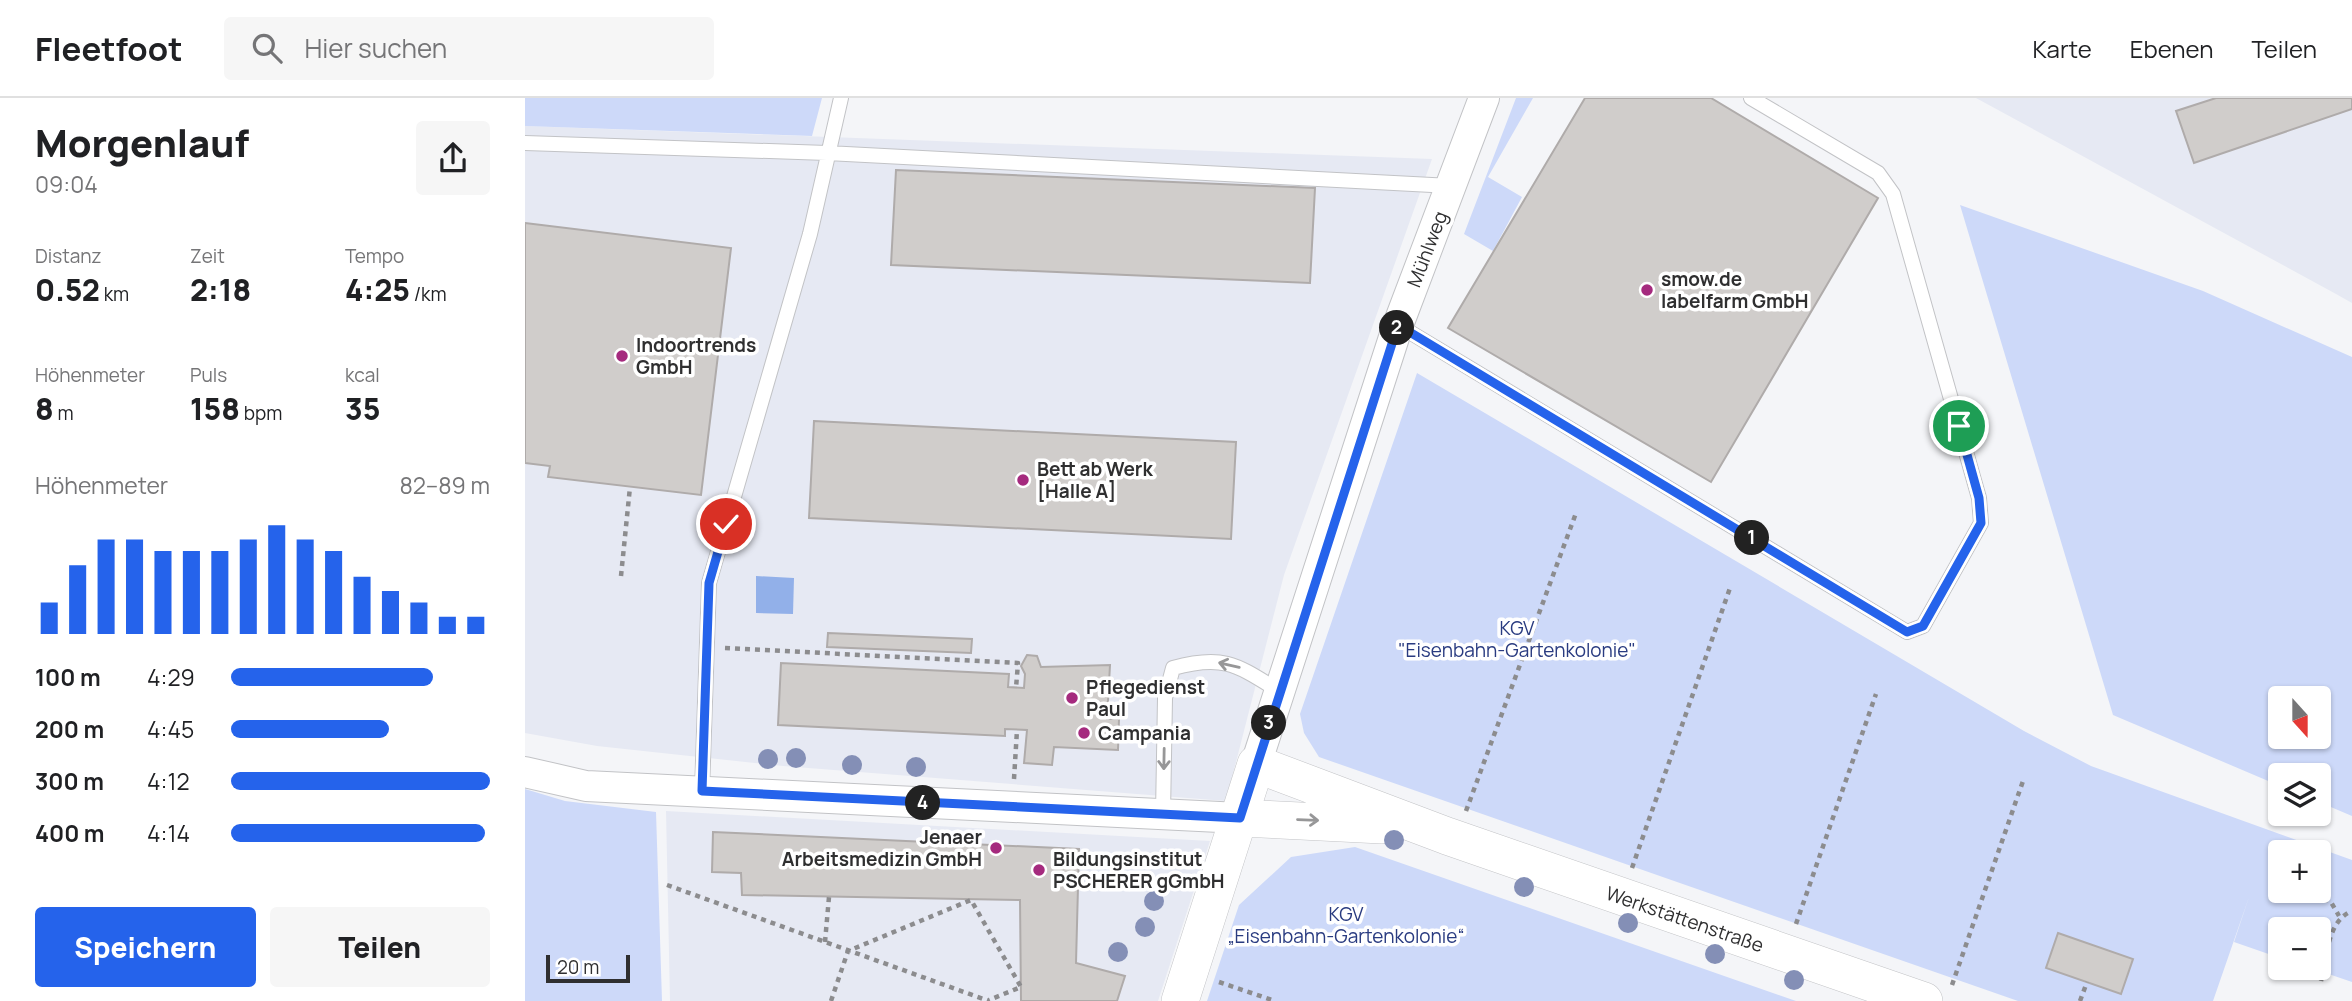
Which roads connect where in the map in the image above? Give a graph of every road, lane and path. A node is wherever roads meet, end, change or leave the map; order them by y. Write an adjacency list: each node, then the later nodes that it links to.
1 (841, 98): 5 (lane)
2 (1484, 98): 6 (street, Mühlweg)
3 (1751, 98): 7 (lane)
4 (525, 143): 5 (lane)
5 (827, 153): 6 (lane); 12 (lane)
6 (1451, 186): 7 (street, Mühlweg)
7 (1398, 325): 14 (street, Mühlweg)
8 (630, 487): 10 (path)
9 (1576, 513): 24 (path)
10 (621, 576)
11 (1730, 589): 25 (path)
12 (707, 646): 13 (path); 20 (lane)
13 (1016, 688)
14 (1279, 691): 17 (street, Mühlweg); 22 (lane, one-way to 22)
15 (1876, 694): 31 (path)
16 (1017, 730): 21 (path)
17 (1256, 764): 23 (street, Mühlweg); 24 (street, Werkstättenstraße)
18 (525, 772): 20 (street, Werkstättenstraße)
19 (2023, 781): 37 (path)
20 (702, 791): 21 (street, Werkstättenstraße)
21 (1012, 807): 22 (street, Werkstättenstraße)
22 (1163, 814): 23 (street, Werkstättenstraße)
23 (1240, 818): 24 (street, Werkstättenstraße, one-way to 24); 40 (street, Mühlweg)
24 (1456, 826): 37 (street, Werkstättenstraße)
25 (1630, 872)
26 (667, 885): 32 (path)
27 (829, 897): 32 (path)
28 (2331, 903): 30 (path)
29 (2352, 911): 30 (path)
30 (2339, 916): 35 (path)
31 (1793, 930)
32 (825, 942): 33 (path)
33 (848, 951): 38 (path); 39 (path); 39 (path)
34 (1215, 980): 41 (path)
35 (2321, 981)
36 (2087, 982): 42 (path)
37 (1938, 993)
38 (831, 1001)
39 (989, 1001)
40 (1180, 1001)
41 (1275, 1001)
42 (2080, 1001)

